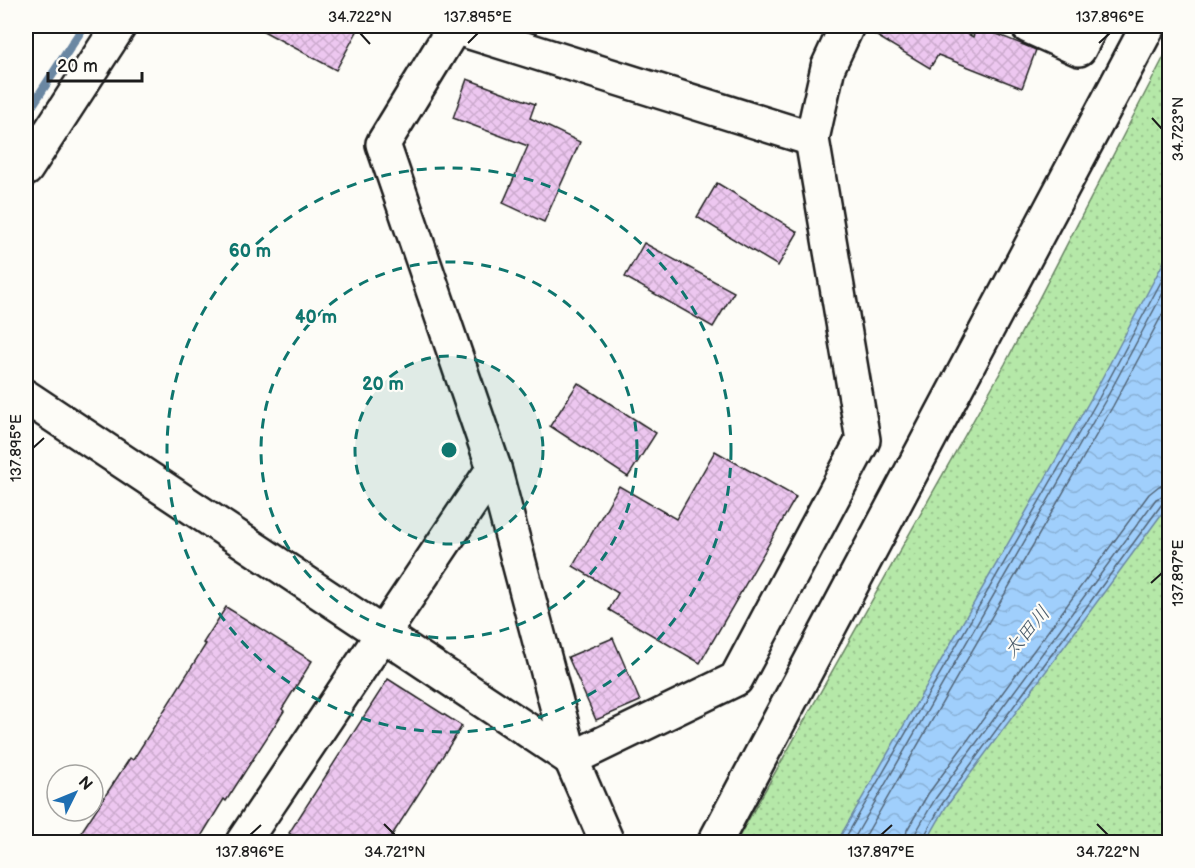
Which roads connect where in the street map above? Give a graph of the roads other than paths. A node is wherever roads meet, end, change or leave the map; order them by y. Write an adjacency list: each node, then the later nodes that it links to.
1 (119, 26): 8 (street)
2 (454, 26): 7 (street); 10 (street)
3 (847, 26): 7 (street)
4 (1028, 26): 5 (street)
5 (1091, 26)
6 (1148, 26): 15 (street)
7 (812, 139): 12 (street)
8 (26, 169)
9 (26, 397): 11 (street)
10 (494, 468): 11 (street); 12 (street)
11 (381, 634): 12 (street); 13 (street)
12 (571, 759): 14 (street)
13 (243, 843)
14 (607, 843)
15 (715, 843)

